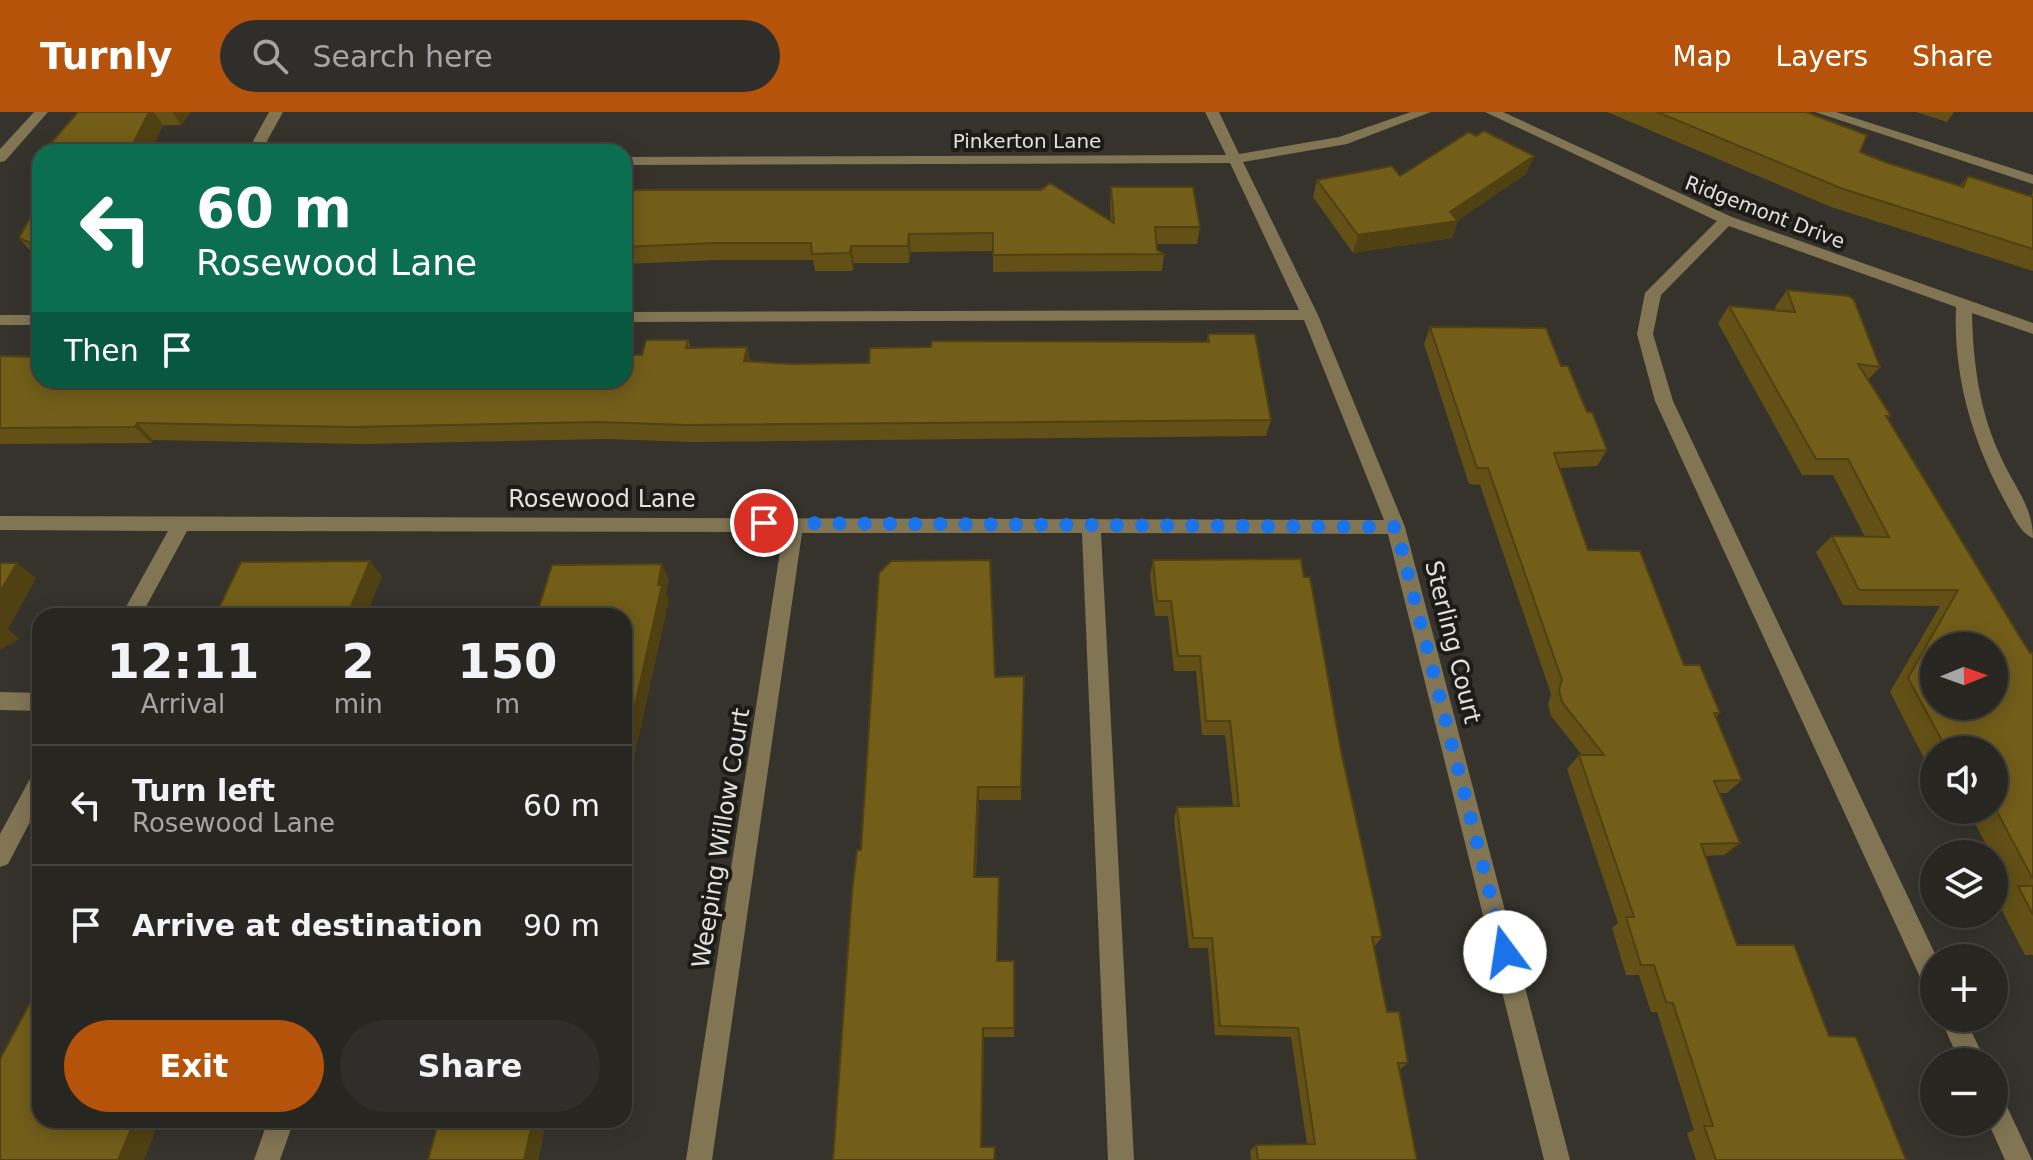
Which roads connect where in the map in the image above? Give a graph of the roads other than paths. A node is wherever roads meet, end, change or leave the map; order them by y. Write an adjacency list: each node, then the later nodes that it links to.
1 (41, 112): 8 (street)
2 (276, 112): 7 (street)
3 (1212, 112): 9 (street, Sterling Court)
4 (1424, 112): 9 (street, Pinkerton Lane)
5 (1492, 112): 12 (street, Ridgemont Drive)
6 (1822, 112): 11 (street)
7 (262, 144)
8 (0, 158)
9 (1233, 159): 10 (street, Pinkerton Lane); 14 (street, Sterling Court)
10 (632, 161)
11 (2033, 180)
12 (1727, 220): 13 (street, Ridgemont Drive); 30 (street)
13 (1964, 308): 18 (street, Ridgemont Drive); 24 (street)
14 (1310, 315): 15 (street); 23 (street, Sterling Court)
15 (632, 317)
16 (0, 320): 17 (street)
17 (32, 320)
18 (2033, 329)
19 (0, 523): 20 (street, Rosewood Lane)
20 (182, 523): 21 (street, Rosewood Lane); 25 (street)
21 (794, 523): 22 (street, Rosewood Lane); 34 (street, Weeping Willow Court)
22 (1091, 525): 23 (street, Rosewood Lane); 35 (street)
23 (1396, 527): 36 (street, Sterling Court)
24 (2033, 531)
25 (135, 608)
26 (0, 701): 27 (street)
27 (32, 702)
28 (32, 797): 29 (street)
29 (0, 856)
30 (1920, 949)
31 (278, 1128): 33 (street)
32 (2008, 1136): 37 (street)
33 (267, 1160)
34 (699, 1160)
35 (1121, 1160)
36 (1557, 1160)
37 (2019, 1160)

